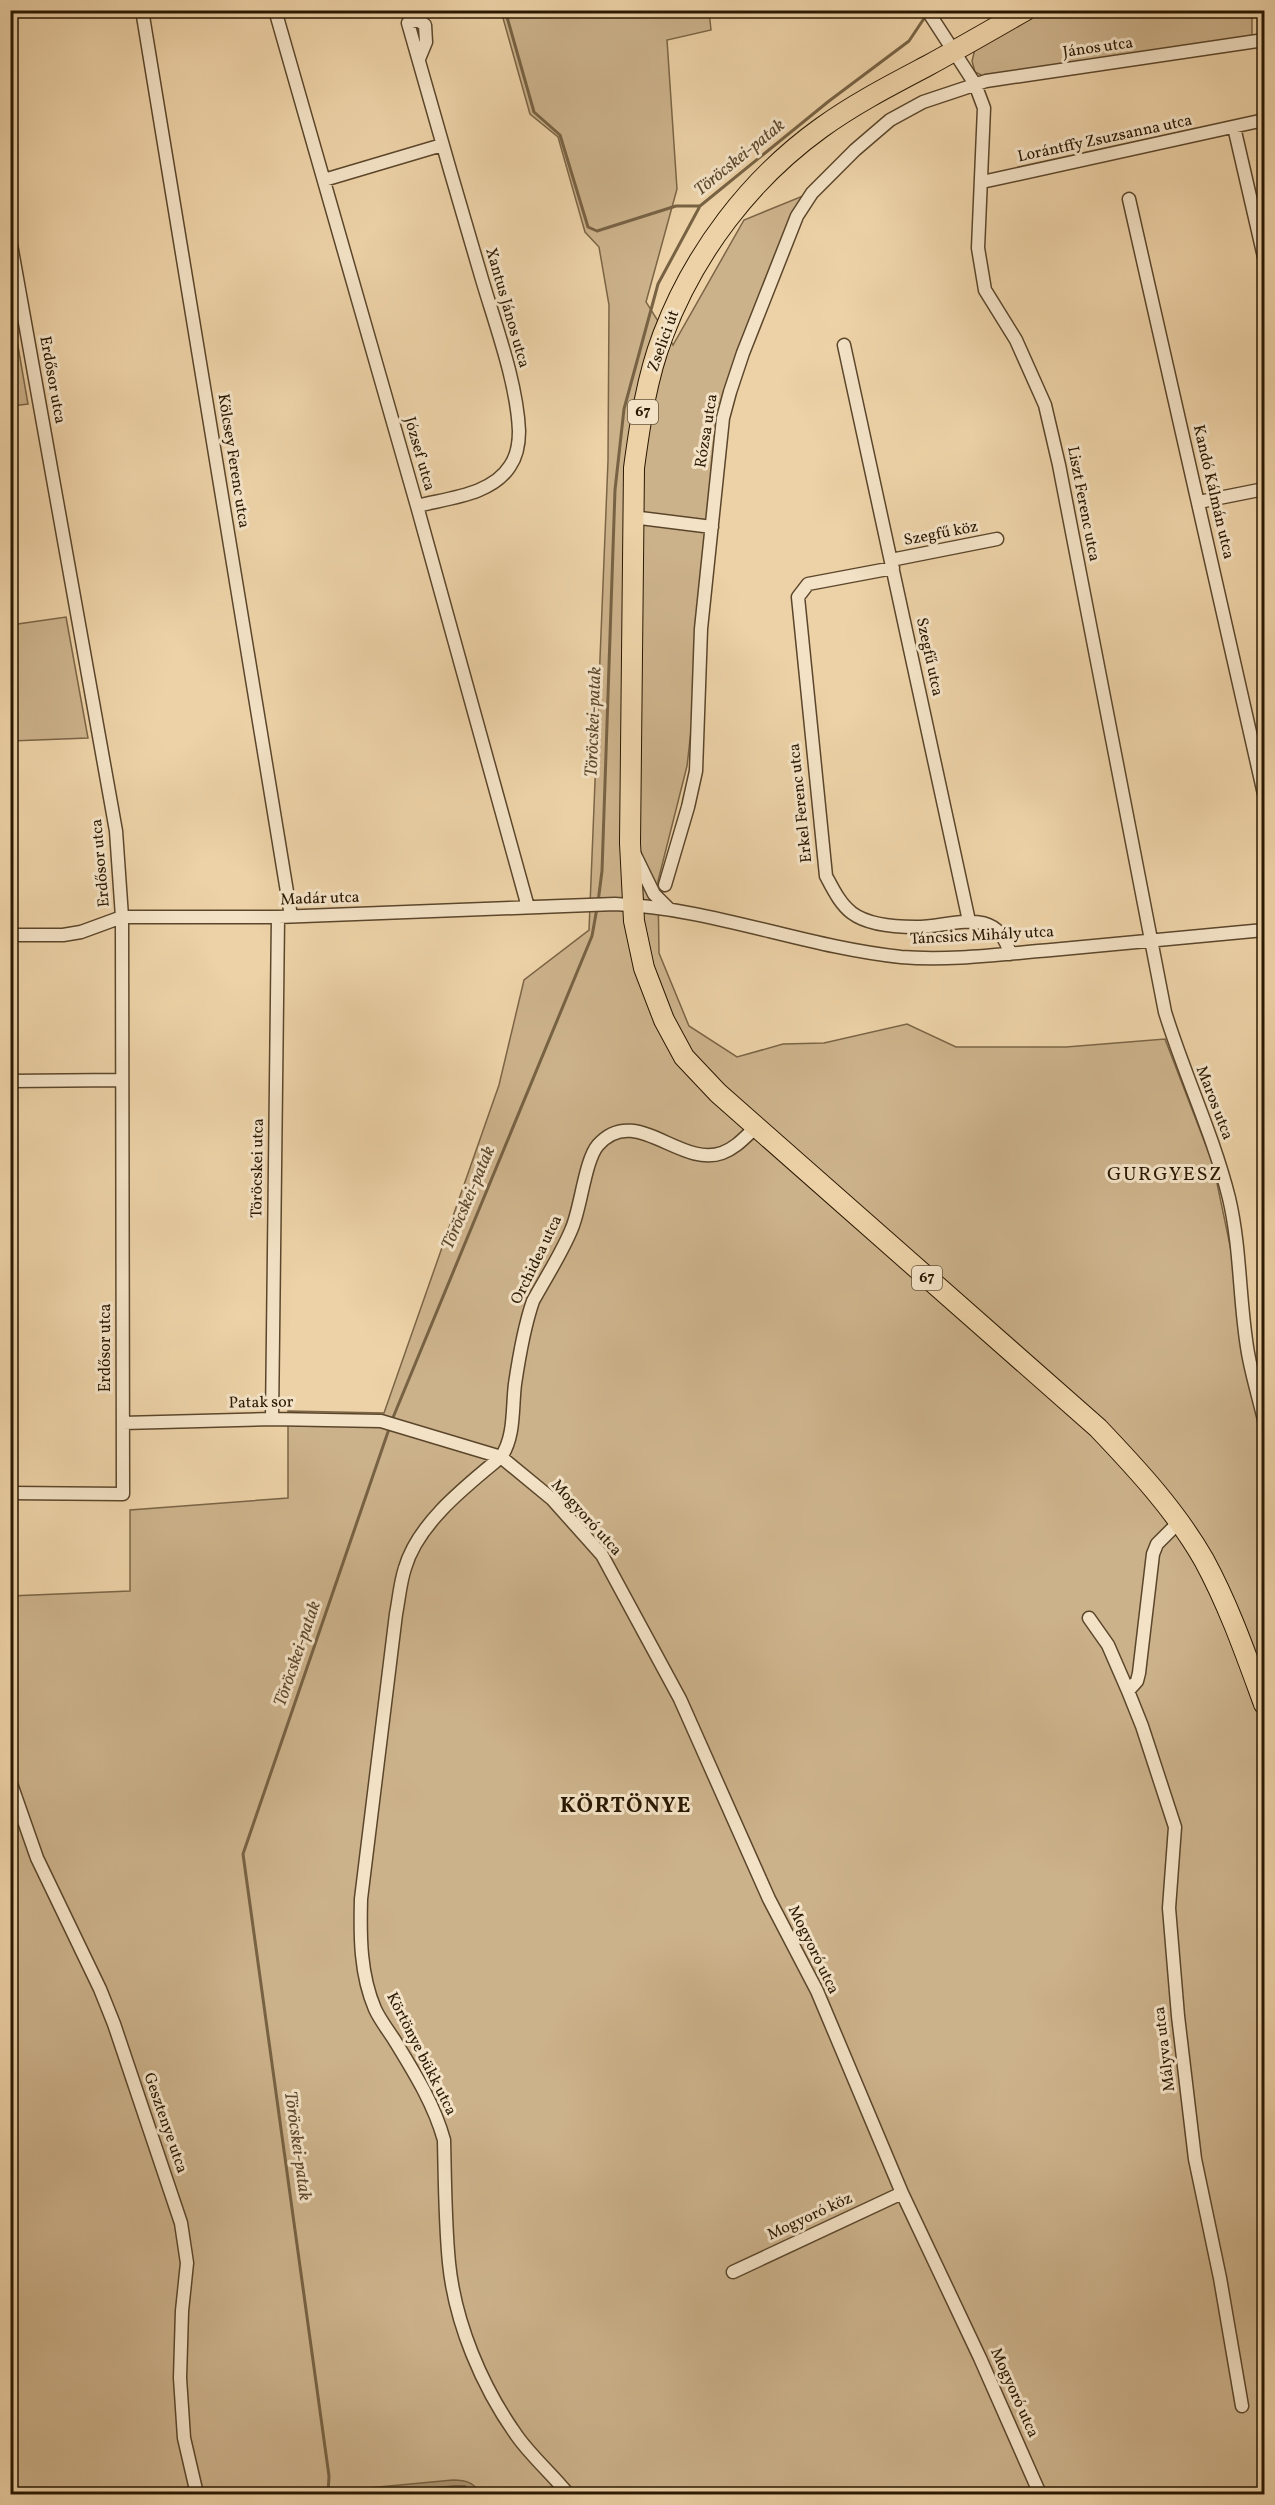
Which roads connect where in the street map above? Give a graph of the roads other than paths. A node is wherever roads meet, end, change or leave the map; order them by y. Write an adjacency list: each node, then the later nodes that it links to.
1 (142, 10): 32 (street, Kölcsey Ferenc utca)
2 (275, 10): 12 (street, József utca)
3 (927, 10): 6 (street)
4 (1026, 10): 6 (main road, Zselici út / 67)
5 (1264, 40): 8 (street, János utca)
6 (955, 51): 8 (street); 21 (main road, Zselici út / 67)
7 (418, 59): 11 (street, Xantus János utca)
8 (975, 84): 13 (street, Liszt Ferenc utca); 22 (street, Rózsa utca)
9 (1264, 120): 10 (street, Lorántffy Zsuzsanna utca)
10 (1234, 127): 13 (street, Lorántffy Zsuzsanna utca); 16 (street)
11 (442, 145): 12 (street); 20 (street, Xantus János utca)
12 (324, 180): 20 (street, József utca)
13 (982, 182): 38 (street, Liszt Ferenc utca)
14 (1129, 199): 19 (street, Kandó Kálmán utca)
15 (10, 239): 33 (street, Erdősor utca)
16 (1264, 257)
17 (844, 345): 24 (street, Szegfű utca)
18 (1264, 489): 19 (street)
19 (1199, 502): 26 (street, Kandó Kálmán utca)
20 (417, 506): 30 (street, József utca)
21 (632, 517): 22 (street); 27 (main road, Zselici út / 67)
22 (712, 527): 28 (street, Rózsa utca)
23 (997, 539): 24 (street, Szegfű köz)
24 (892, 564): 25 (street, Szegfű köz); 35 (street, Szegfű utca)
25 (798, 597): 35 (street, Erkel Ferenc utca)
26 (1264, 794)
27 (630, 843): 29 (main road, 67); 31 (street)
28 (665, 885)
29 (624, 904): 30 (street, Madár utca); 31 (street, Táncsics Mihály utca); 42 (main road, 67)
30 (528, 907): 32 (street, Madár utca)
31 (669, 909): 39 (street, Táncsics Mihály utca)
32 (291, 916): 34 (street, Madár utca)
33 (122, 917): 34 (street, Madár utca); 37 (street, Madár utca); 40 (street, Erdősor utca)
34 (278, 917): 43 (street, Töröcskei utca)
35 (969, 921): 39 (street)
36 (1264, 930): 38 (street, Táncsics Mihály utca)
37 (10, 935)
38 (1151, 941): 39 (street, Táncsics Mihály utca); 44 (street, Maros utca)
39 (1011, 954)
40 (121, 1080): 41 (street); 45 (street, Erdősor utca)
41 (10, 1081)
42 (755, 1128): 46 (street, Orchidea utca); 48 (main road, 67)
43 (272, 1419): 45 (street, Patak sor); 46 (street, Patak sor)
44 (1264, 1420)
45 (123, 1423): 47 (street, Erdősor utca)
46 (501, 1457): 53 (street, Mogyoró utca); 57 (street, Körtönye bükk utca)
47 (10, 1493)
48 (1179, 1522): 50 (street); 51 (main road, 67)
49 (1089, 1618): 50 (street, Mályva utca)
50 (1128, 1691): 55 (street, Mályva utca)
51 (1264, 1704)
52 (10, 1781): 56 (street, Gesztenye utca)
53 (902, 2193): 54 (street, Mogyoró köz); 58 (street, Mogyoró utca)
54 (733, 2272)
55 (1242, 2406)
56 (197, 2494)
57 (568, 2494)
58 (1040, 2494)

